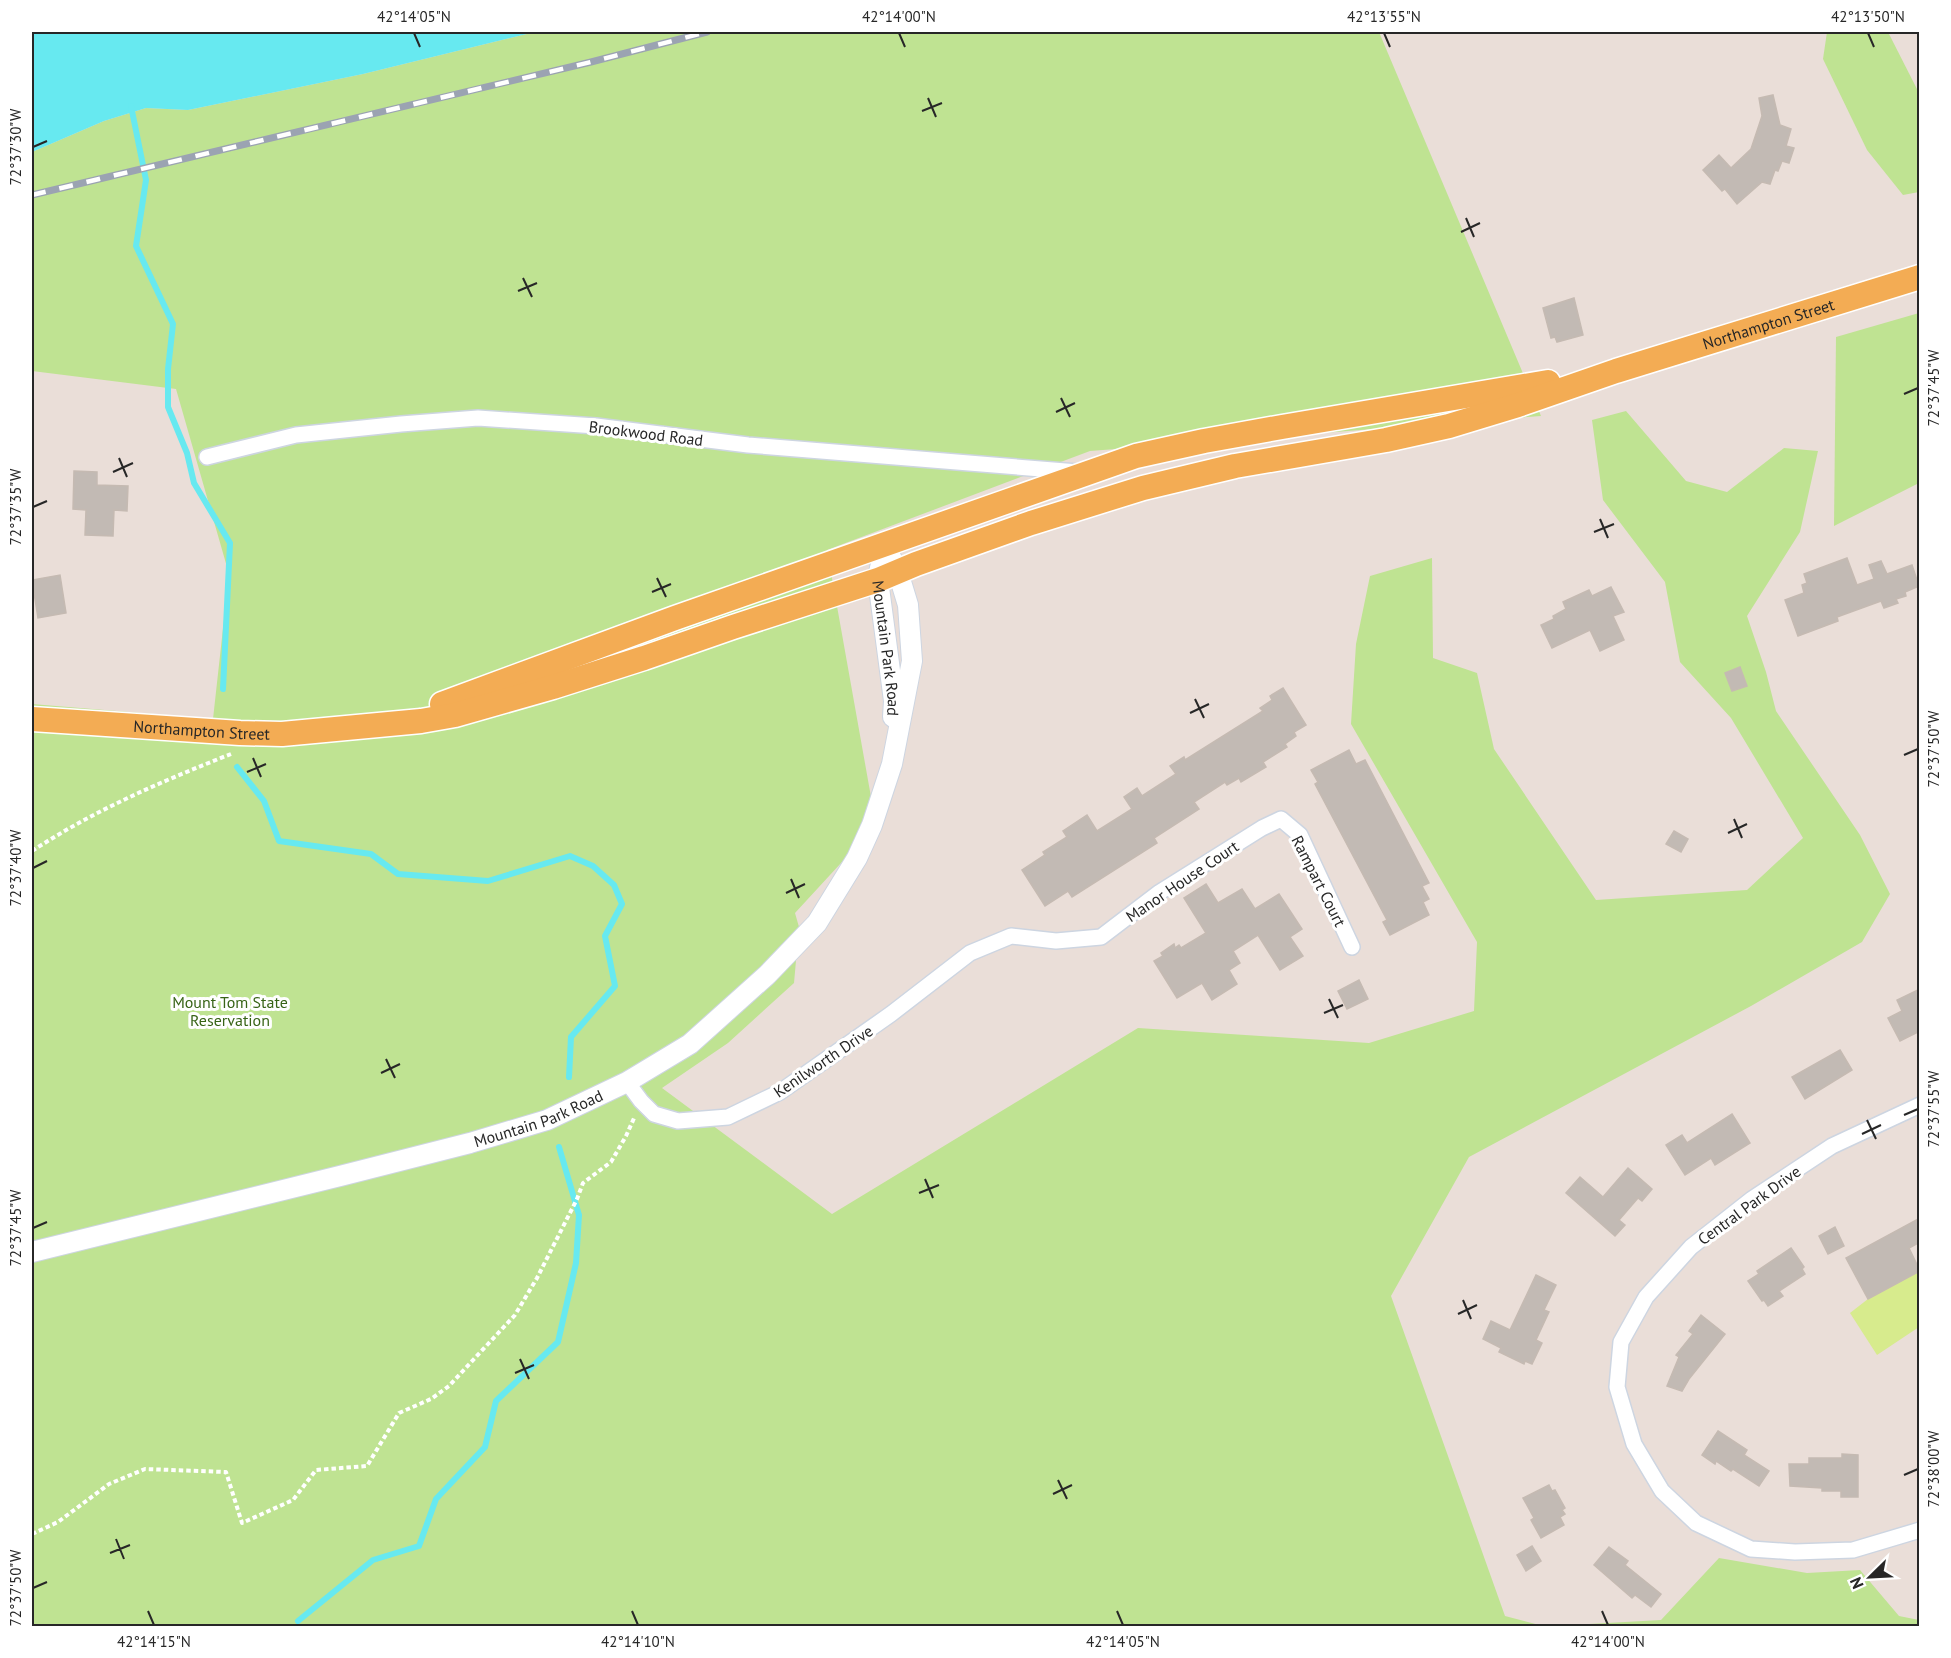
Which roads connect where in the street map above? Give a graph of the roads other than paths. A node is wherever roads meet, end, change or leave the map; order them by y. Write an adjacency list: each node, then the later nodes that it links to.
1 (1920, 277): 2 (main road, Northampton Street)
2 (1616, 371): 4 (main road); 6 (main road)
3 (207, 457): 4 (street, Brookwood Road)
4 (1087, 473): 5 (main road)
5 (885, 544): 6 (street, Mountain Park Road); 8 (main road)
6 (888, 576): 8 (main road); 9 (street, Mountain Park Road); 9 (street, Mountain Park Road)
7 (32, 719): 8 (main road, Northampton Street)
8 (372, 726)
9 (892, 764): 13 (street, Mountain Park Road)
10 (1281, 819): 11 (street, Manor House Court); 12 (street, Rampart Court)
11 (1011, 936): 13 (street, Kenilworth Drive)
12 (1352, 947)
13 (627, 1082): 15 (street, Mountain Park Road)
14 (1920, 1105): 16 (street, Central Park Drive)
15 (32, 1252)
16 (1920, 1530)

